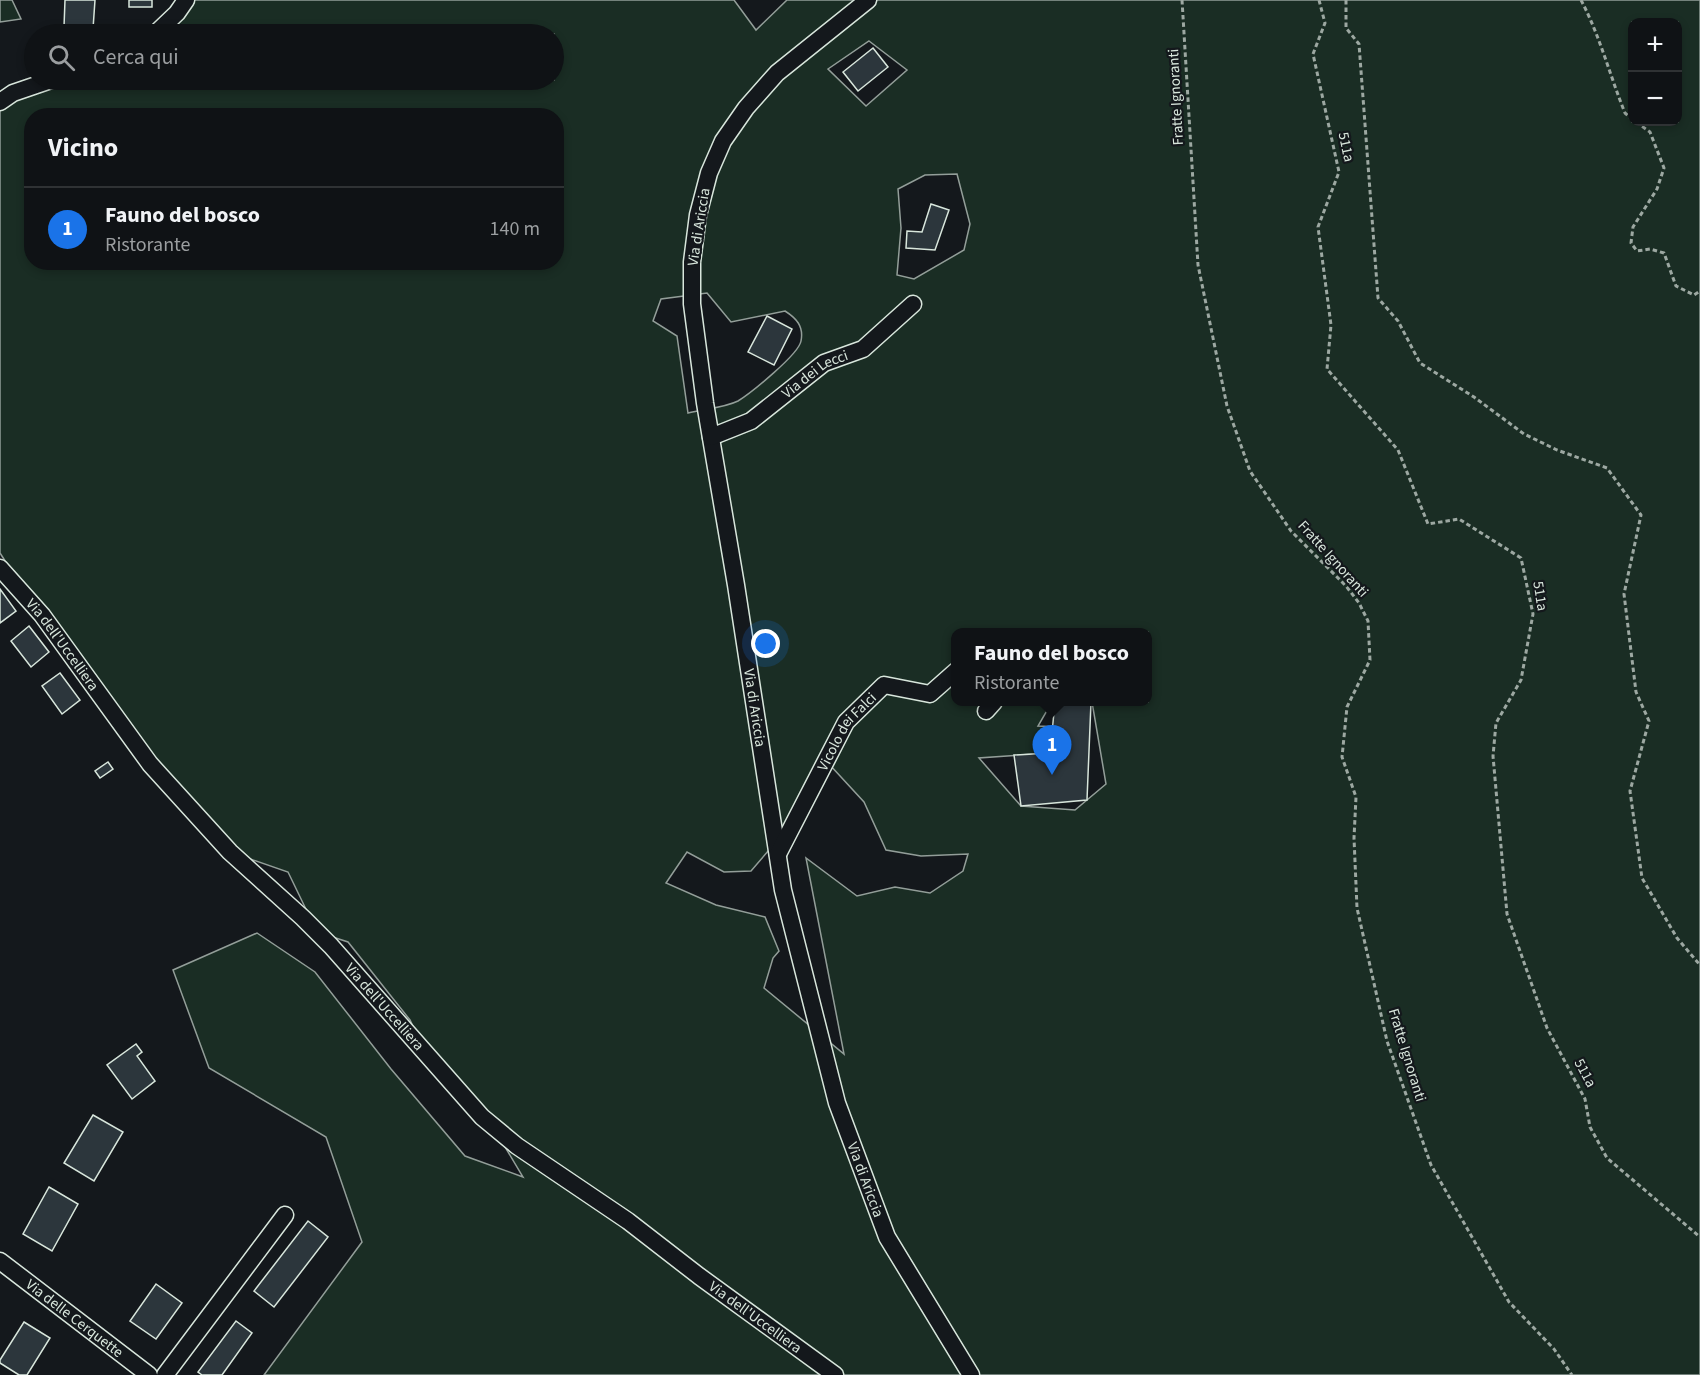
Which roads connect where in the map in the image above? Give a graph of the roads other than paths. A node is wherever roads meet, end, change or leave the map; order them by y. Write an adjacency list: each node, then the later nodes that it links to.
1 (186, 0): 3 (street)
2 (868, 0): 7 (street, Via di Ariccia)
3 (168, 24)
4 (24, 89): 5 (street)
5 (1, 96)
6 (913, 304): 7 (street, Via dei Lecci)
7 (711, 437): 10 (street, Via di Ariccia)
8 (0, 568): 15 (street, Via dell'Uccelliera)
9 (951, 675): 10 (street, Vicolo dei Falci)
10 (778, 854): 16 (street, Via di Ariccia)
11 (285, 1215): 14 (street)
12 (0, 1261): 13 (street, Via delle Cerquette)
13 (149, 1375)
14 (165, 1375)
15 (835, 1375)
16 (971, 1375)

